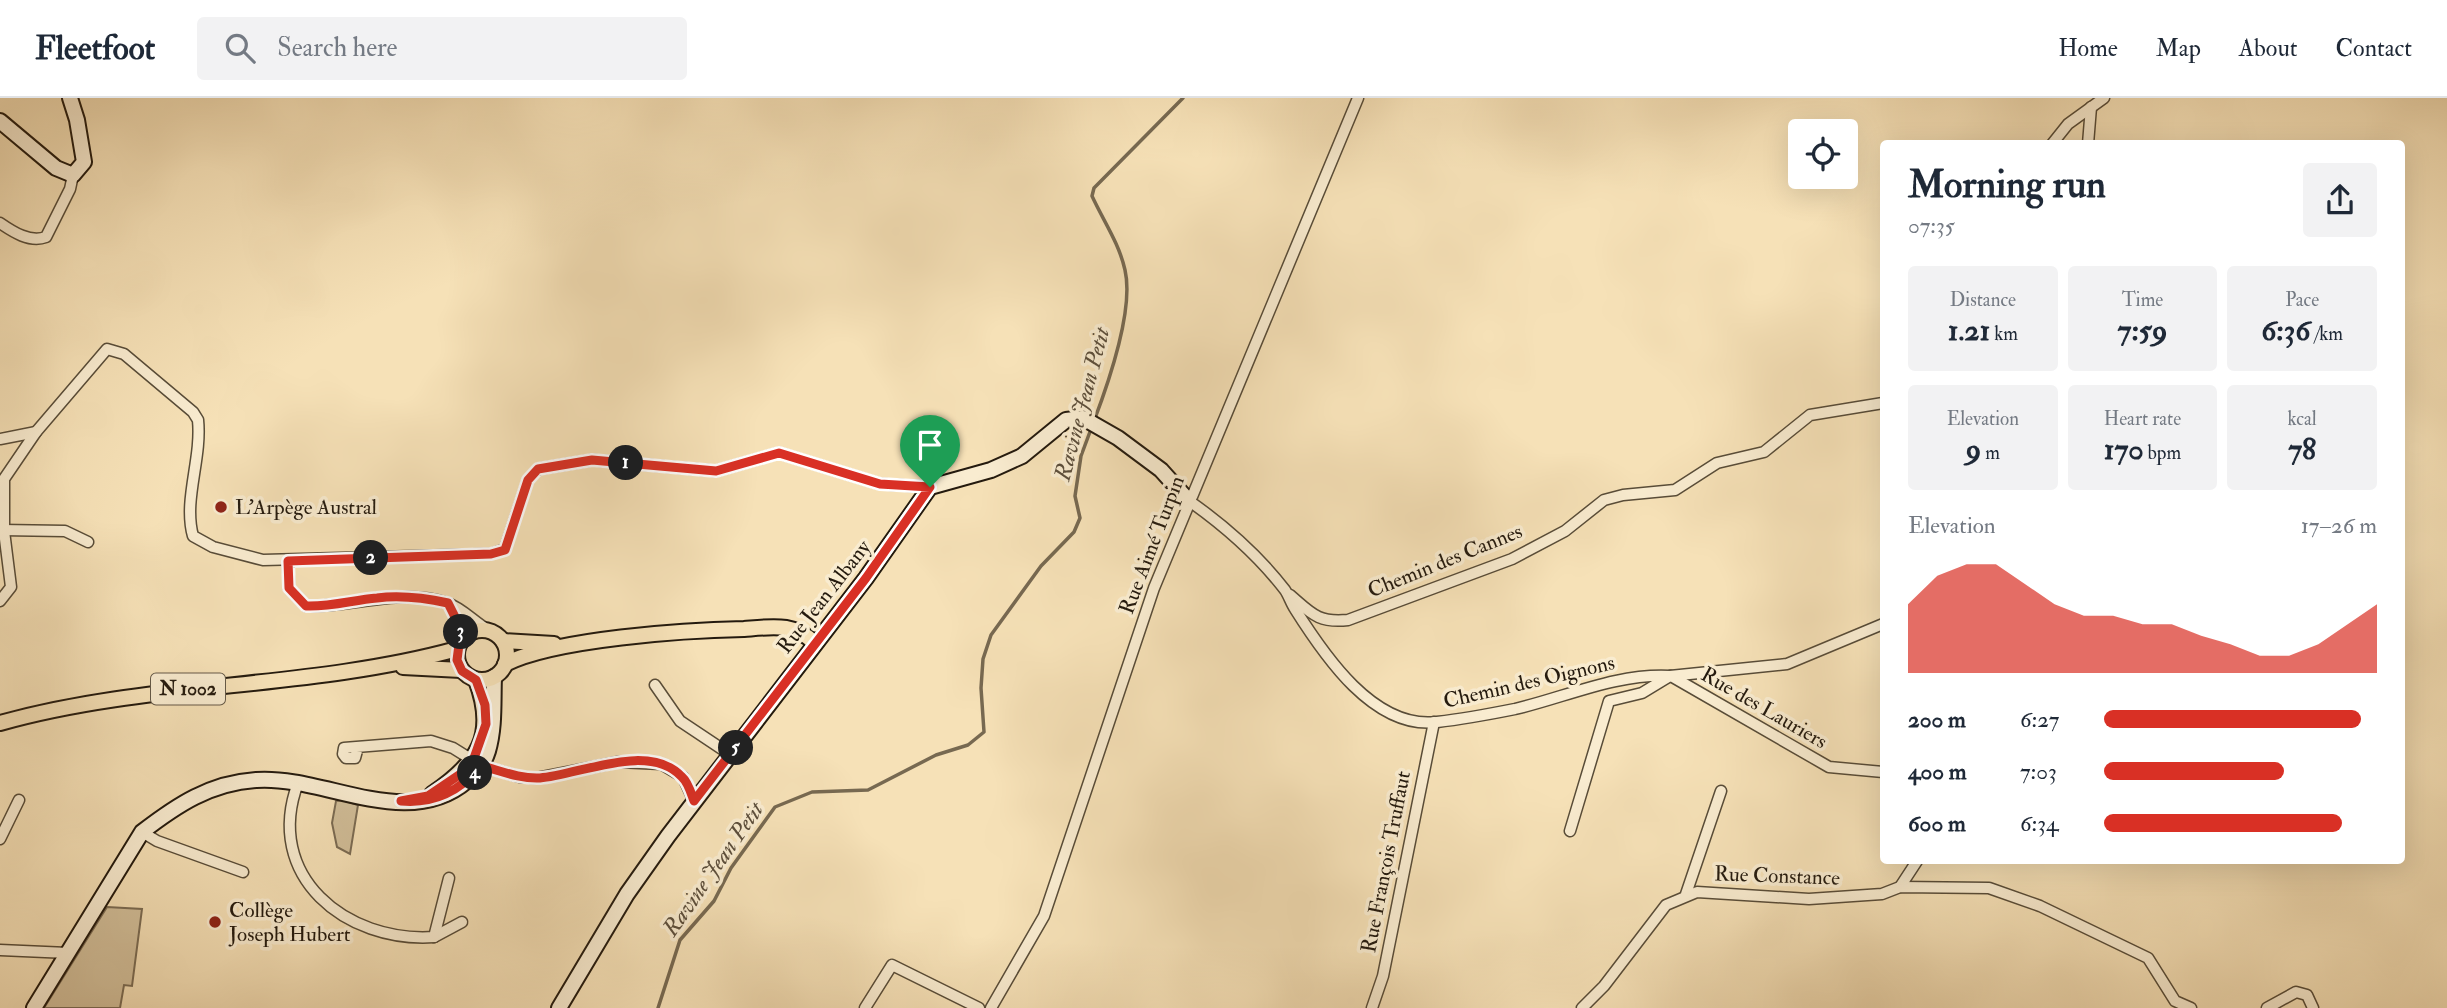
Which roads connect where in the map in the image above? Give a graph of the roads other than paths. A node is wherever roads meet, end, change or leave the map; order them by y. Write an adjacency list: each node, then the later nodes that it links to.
1 (70, 98): 8 (street)
2 (1358, 98): 14 (street, Rue Aimé Turpin)
3 (2104, 98): 4 (street)
4 (2091, 107): 6 (street); 7 (street)
5 (0, 121): 8 (street)
6 (2055, 140)
7 (2088, 140)
8 (73, 175): 9 (street)
9 (0, 223)
10 (1880, 405): 18 (street, Chemin des Cannes)
11 (36, 432): 12 (street); 15 (street); 17 (street)
12 (0, 439)
13 (930, 487): 14 (street); 17 (street); 24 (street, Rue Jean Albany)
14 (1188, 500): 18 (street, Chemin des Oignons); 60 (street, Rue Aimé Turpin)
15 (2, 530): 16 (street); 19 (street)
16 (88, 542)
17 (288, 561): 20 (street)
18 (1287, 593): 34 (street, Chemin des Oignons)
19 (0, 601)
20 (448, 603): 22 (street); 25 (street)
21 (1880, 625): 30 (street, Chemin des Oignons)
22 (488, 630): 23 (main road); 25 (main road)
23 (503, 641): 26 (main road); 27 (main road)
24 (814, 643): 26 (main road); 37 (street, Rue Jean Albany)
25 (459, 644): 28 (main road, N 1002); 29 (main road)
26 (579, 645): 27 (main road)
27 (505, 664): 31 (main road)
28 (379, 667): 29 (main road, N 1002); 35 (main road, N 1002)
29 (461, 670): 32 (main road)
30 (1670, 676): 34 (street, Chemin des Oignons); 39 (street, Rue des Lauriers); 44 (street)
31 (494, 677): 32 (main road); 38 (street)
32 (476, 680): 38 (street)
33 (655, 685): 37 (street)
34 (1434, 722): 61 (street, Rue François Truffaut)
35 (0, 723)
36 (358, 747): 38 (street)
37 (732, 755): 43 (street, Rue Jean Albany)
38 (477, 764): 40 (street); 43 (street)
39 (1880, 772)
40 (298, 783): 45 (street); 53 (street)
41 (1721, 791): 51 (street)
42 (19, 800): 46 (street)
43 (694, 801): 57 (street, Rue Jean Albany)
44 (1570, 831)
45 (142, 832): 48 (street); 55 (street)
46 (0, 839)
47 (1915, 864): 50 (street)
48 (243, 872)
49 (449, 878): 53 (street)
50 (1900, 887): 51 (street, Rue Constance); 63 (street, Rue Constance)
51 (1686, 894): 62 (street, Rue Constance)
52 (462, 922): 53 (street)
53 (434, 937)
54 (0, 950): 55 (street)
55 (68, 953): 56 (street)
56 (34, 1008)
57 (559, 1008)
58 (865, 1008): 59 (street)
59 (979, 1008)
60 (991, 1008)
61 (1371, 1008)
62 (1583, 1008)
63 (2191, 1008)
64 (2267, 1008): 65 (street)
65 (2313, 1008)

